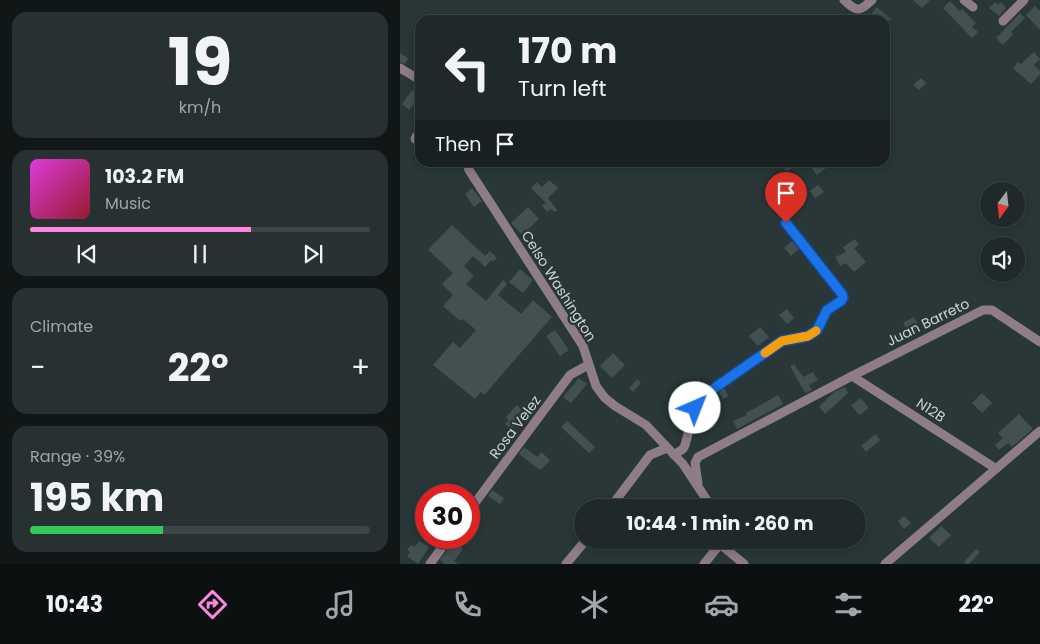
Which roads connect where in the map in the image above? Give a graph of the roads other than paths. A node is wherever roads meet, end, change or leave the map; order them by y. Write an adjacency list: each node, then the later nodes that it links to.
1 (844, 0): 2 (street)
2 (872, 0)
3 (964, 0): 5 (street)
4 (1024, 0): 6 (street)
5 (972, 8)
6 (1003, 21)
7 (400, 68): 8 (street)
8 (415, 77)
9 (468, 167): 12 (street, Celso Washington)
10 (786, 223): 15 (street)
11 (1040, 342): 13 (street, Juan Barreto)
12 (588, 365): 15 (street, Celso Washington); 18 (street, Rosa Velez)
13 (852, 376): 16 (street, N12B); 17 (street)
14 (1040, 431): 16 (street)
15 (671, 451): 17 (street, Celso Washington); 19 (street)
16 (995, 468): 29 (street)
17 (698, 486): 20 (street, Celso Washington)
18 (480, 497)
19 (617, 499)
20 (706, 499)
21 (441, 549): 25 (street)
22 (578, 549): 26 (street)
23 (714, 549): 27 (street)
24 (727, 549): 28 (street)
25 (430, 564)
26 (566, 564)
27 (704, 564)
28 (744, 564)
29 (885, 564)

